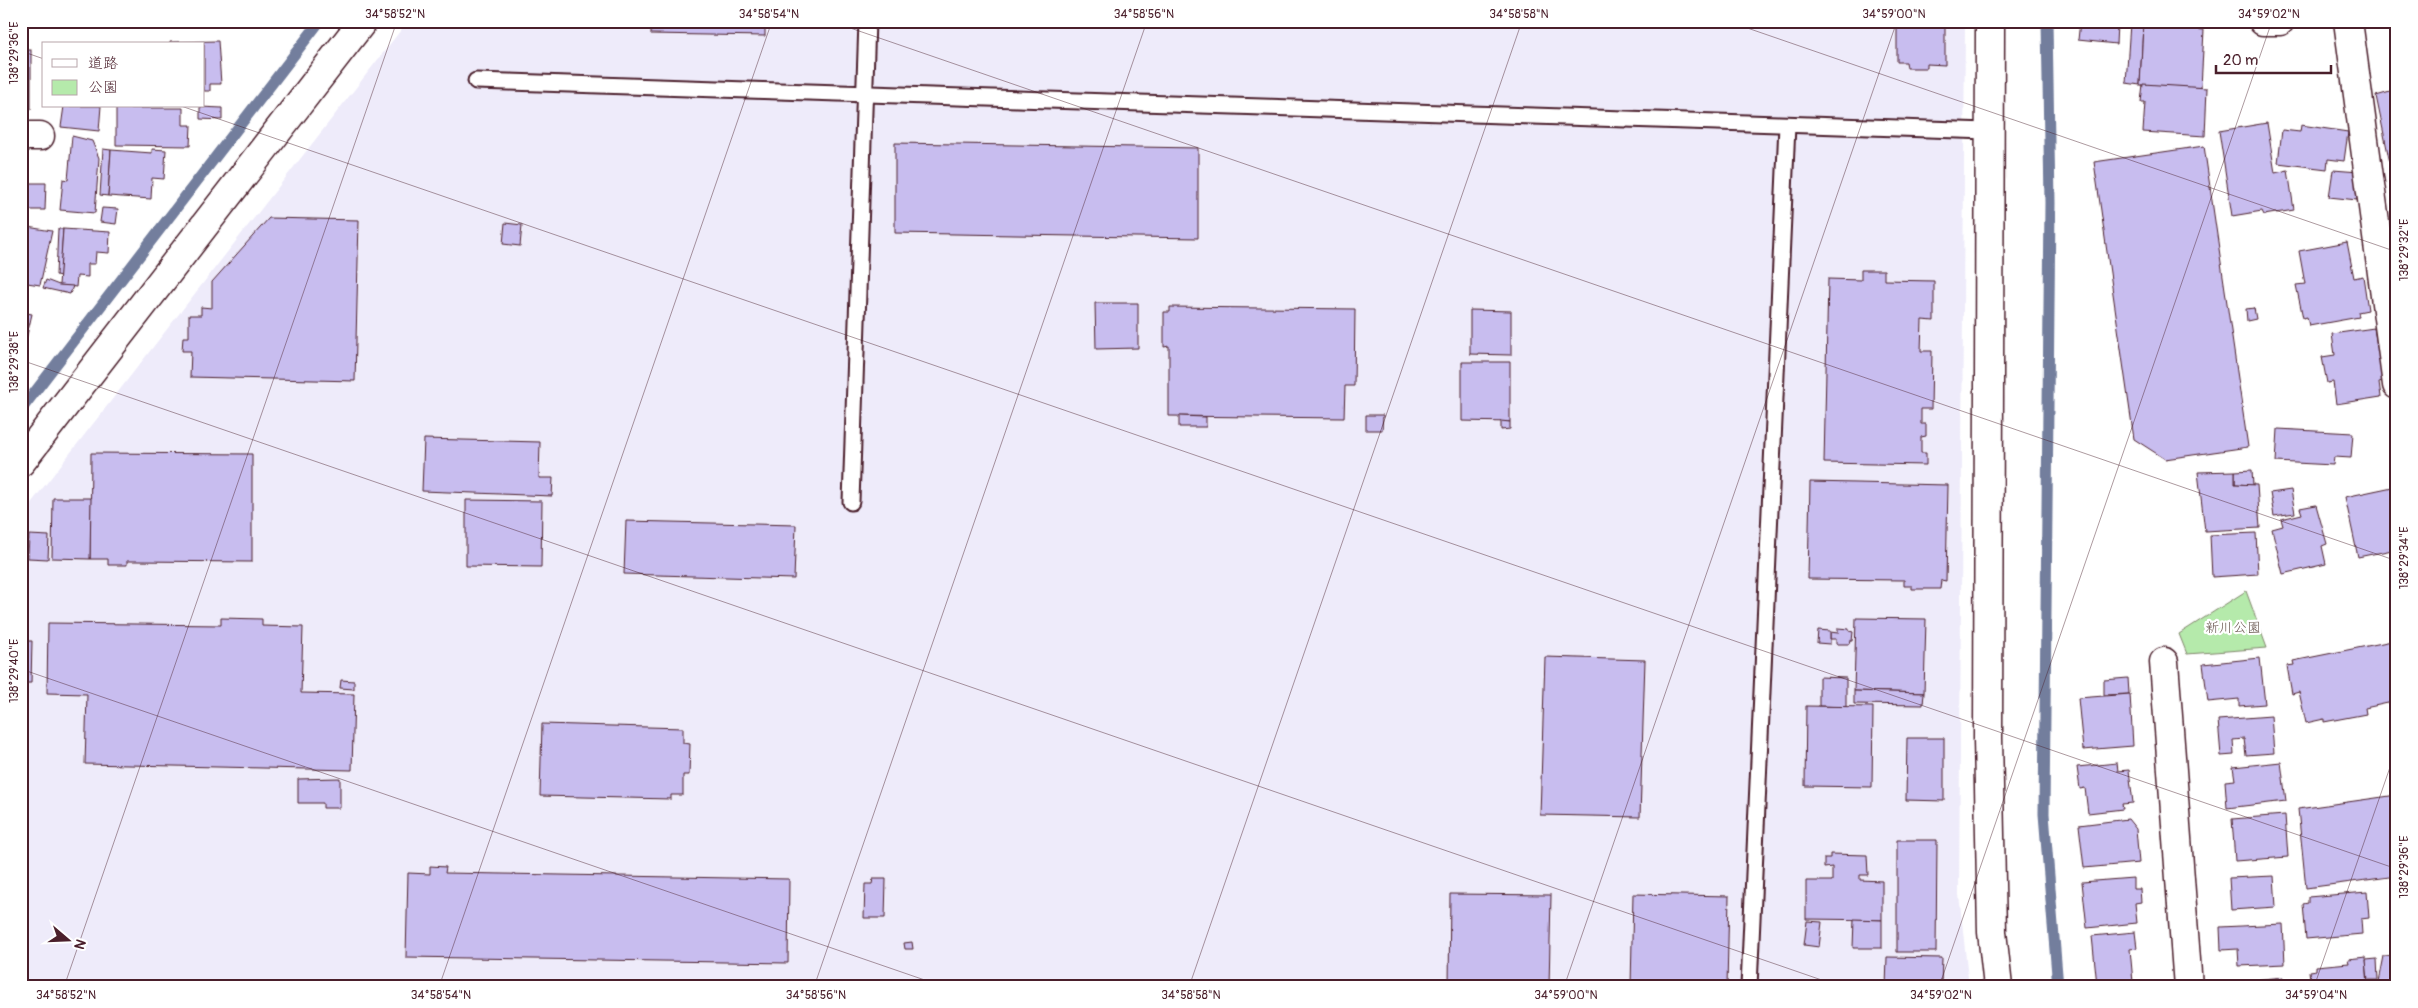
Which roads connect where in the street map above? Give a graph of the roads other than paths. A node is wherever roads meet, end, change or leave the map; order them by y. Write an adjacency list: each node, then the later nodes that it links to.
1 (363, 21): 12 (street)
2 (867, 21): 8 (lane)
3 (1990, 21): 10 (street)
4 (2263, 21): 5 (street)
5 (2280, 21)
6 (2348, 21): 11 (street)
7 (476, 81): 8 (lane)
8 (864, 95): 9 (lane); 13 (lane)
9 (1787, 125): 10 (lane); 15 (lane)
10 (1988, 131): 16 (street)
11 (2397, 385)
12 (21, 462)
13 (851, 502)
14 (2164, 662): 17 (street)
15 (1749, 987)
16 (1998, 987)
17 (2188, 987)

